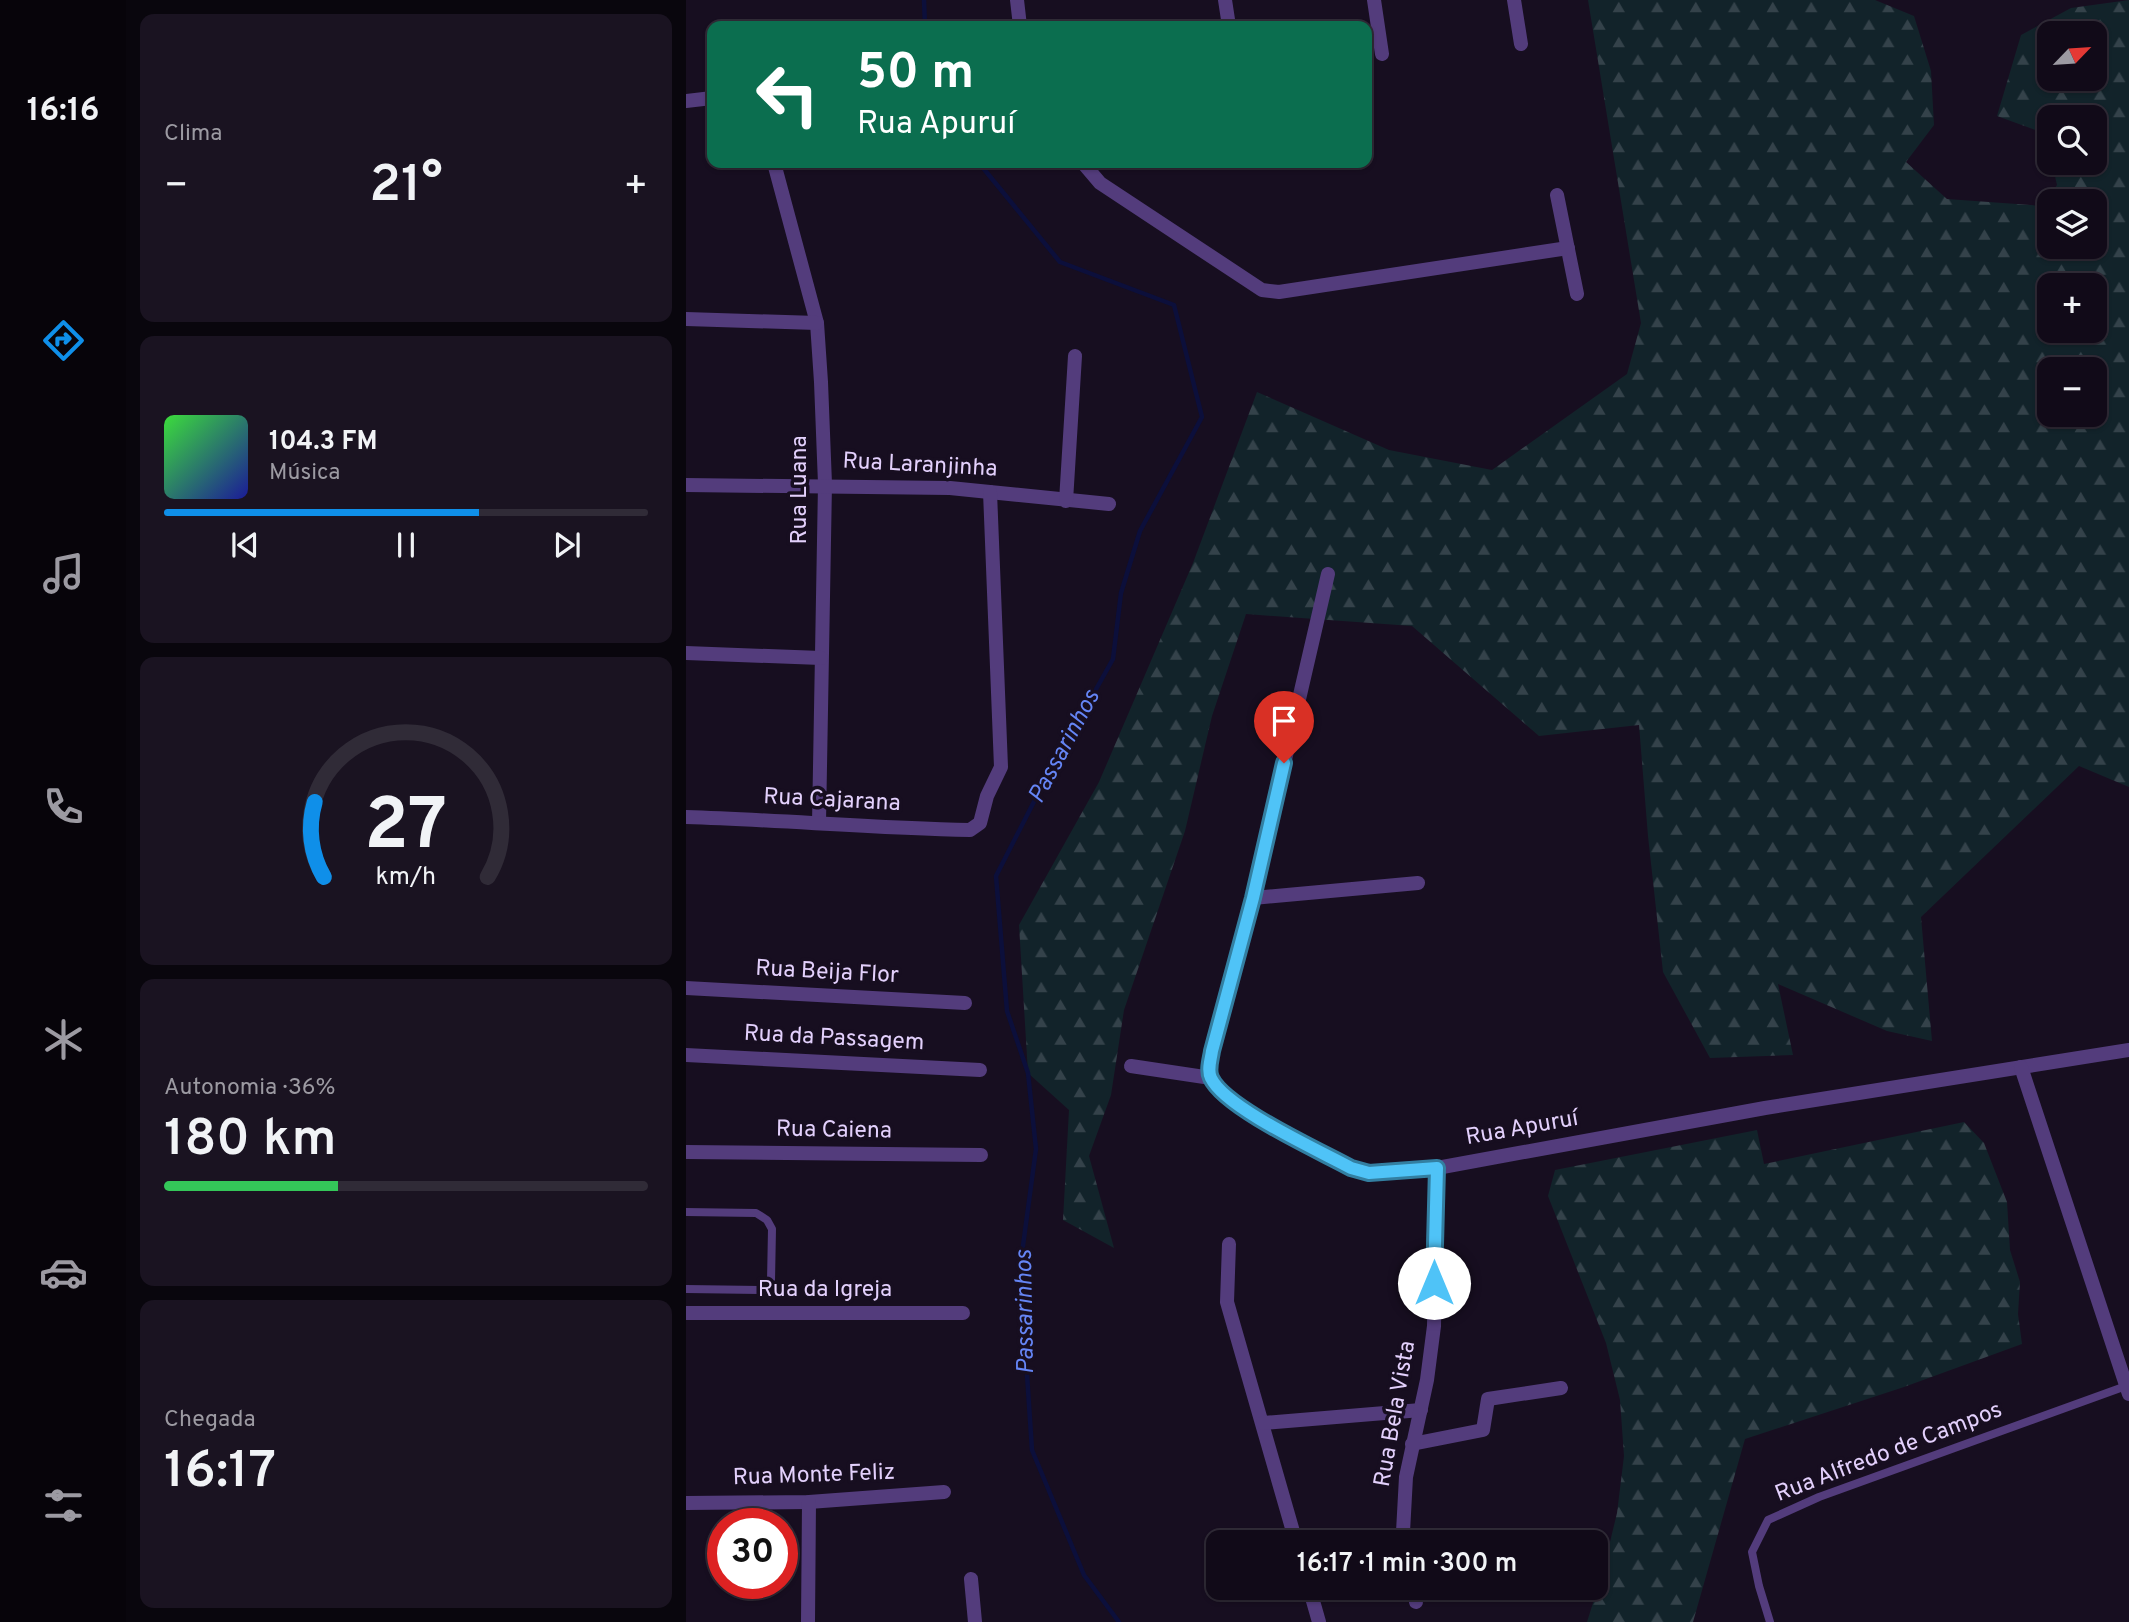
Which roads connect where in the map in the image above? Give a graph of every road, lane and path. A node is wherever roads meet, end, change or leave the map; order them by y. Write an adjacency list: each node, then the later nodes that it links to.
1 (1017, 0): 5 (street)
2 (1225, 0): 6 (street)
3 (1374, 0): 8 (street)
4 (1514, 0): 7 (street)
5 (1019, 21)
6 (1228, 21)
7 (1521, 44)
8 (1382, 54)
9 (707, 99): 10 (street)
10 (686, 101)
11 (775, 168): 17 (street, Rua Luana)
12 (1087, 168): 14 (street)
13 (1557, 195): 14 (street)
14 (1568, 248): 15 (street)
15 (1577, 294)
16 (686, 319): 17 (street)
17 (817, 323): 19 (street, Rua Luana)
18 (1075, 356): 22 (street)
19 (825, 484): 20 (street, Rua Laranjinha); 21 (street, Rua Laranjinha); 26 (street, Rua Luana)
20 (686, 485)
21 (990, 492): 22 (street, Rua Laranjinha); 28 (street, Rua Cajarana)
22 (1066, 501): 23 (street, Rua Laranjinha)
23 (1109, 504)
24 (1328, 574): 30 (street)
25 (686, 653): 26 (street)
26 (821, 658): 28 (street, Rua Luana)
27 (686, 817): 28 (street, Rua Cajarana)
28 (819, 822)
29 (1418, 883): 30 (street)
30 (1253, 898): 38 (street)
31 (686, 988): 32 (street, Rua Beija Flor)
32 (965, 1003)
33 (2129, 1050): 36 (street, Rua Apuruí)
34 (686, 1055): 37 (street, Rua da Passagem)
35 (1131, 1066): 38 (street)
36 (2021, 1067): 41 (street, Rua Apuruí); 48 (street)
37 (980, 1070)
38 (1211, 1078): 41 (street, Rua Apuruí)
39 (686, 1152): 40 (street, Rua Caiena)
40 (981, 1155)
41 (1437, 1168): 49 (street, Rua Bela Vista)
42 (686, 1212): 44 (lane)
43 (1229, 1244): 50 (street)
44 (686, 1289)
45 (686, 1313): 46 (street, Rua da Igreja)
46 (963, 1313)
47 (1561, 1388): 51 (street)
48 (2128, 1390): 62 (lane, Rua Alfredo de Campos)
49 (1421, 1410): 50 (street); 51 (street, Rua Bela Vista)
50 (1263, 1423): 55 (street)
51 (1412, 1444): 56 (street, Rua Bela Vista)
52 (944, 1492): 53 (street, Rua Monte Feliz)
53 (809, 1502): 54 (street, Rua Monte Feliz); 59 (street)
54 (686, 1503)
55 (1293, 1530)
56 (1405, 1530)
57 (971, 1579): 60 (street)
58 (1313, 1600): 61 (street)
59 (808, 1622)
60 (975, 1622)
61 (1319, 1622)
62 (1770, 1622)

